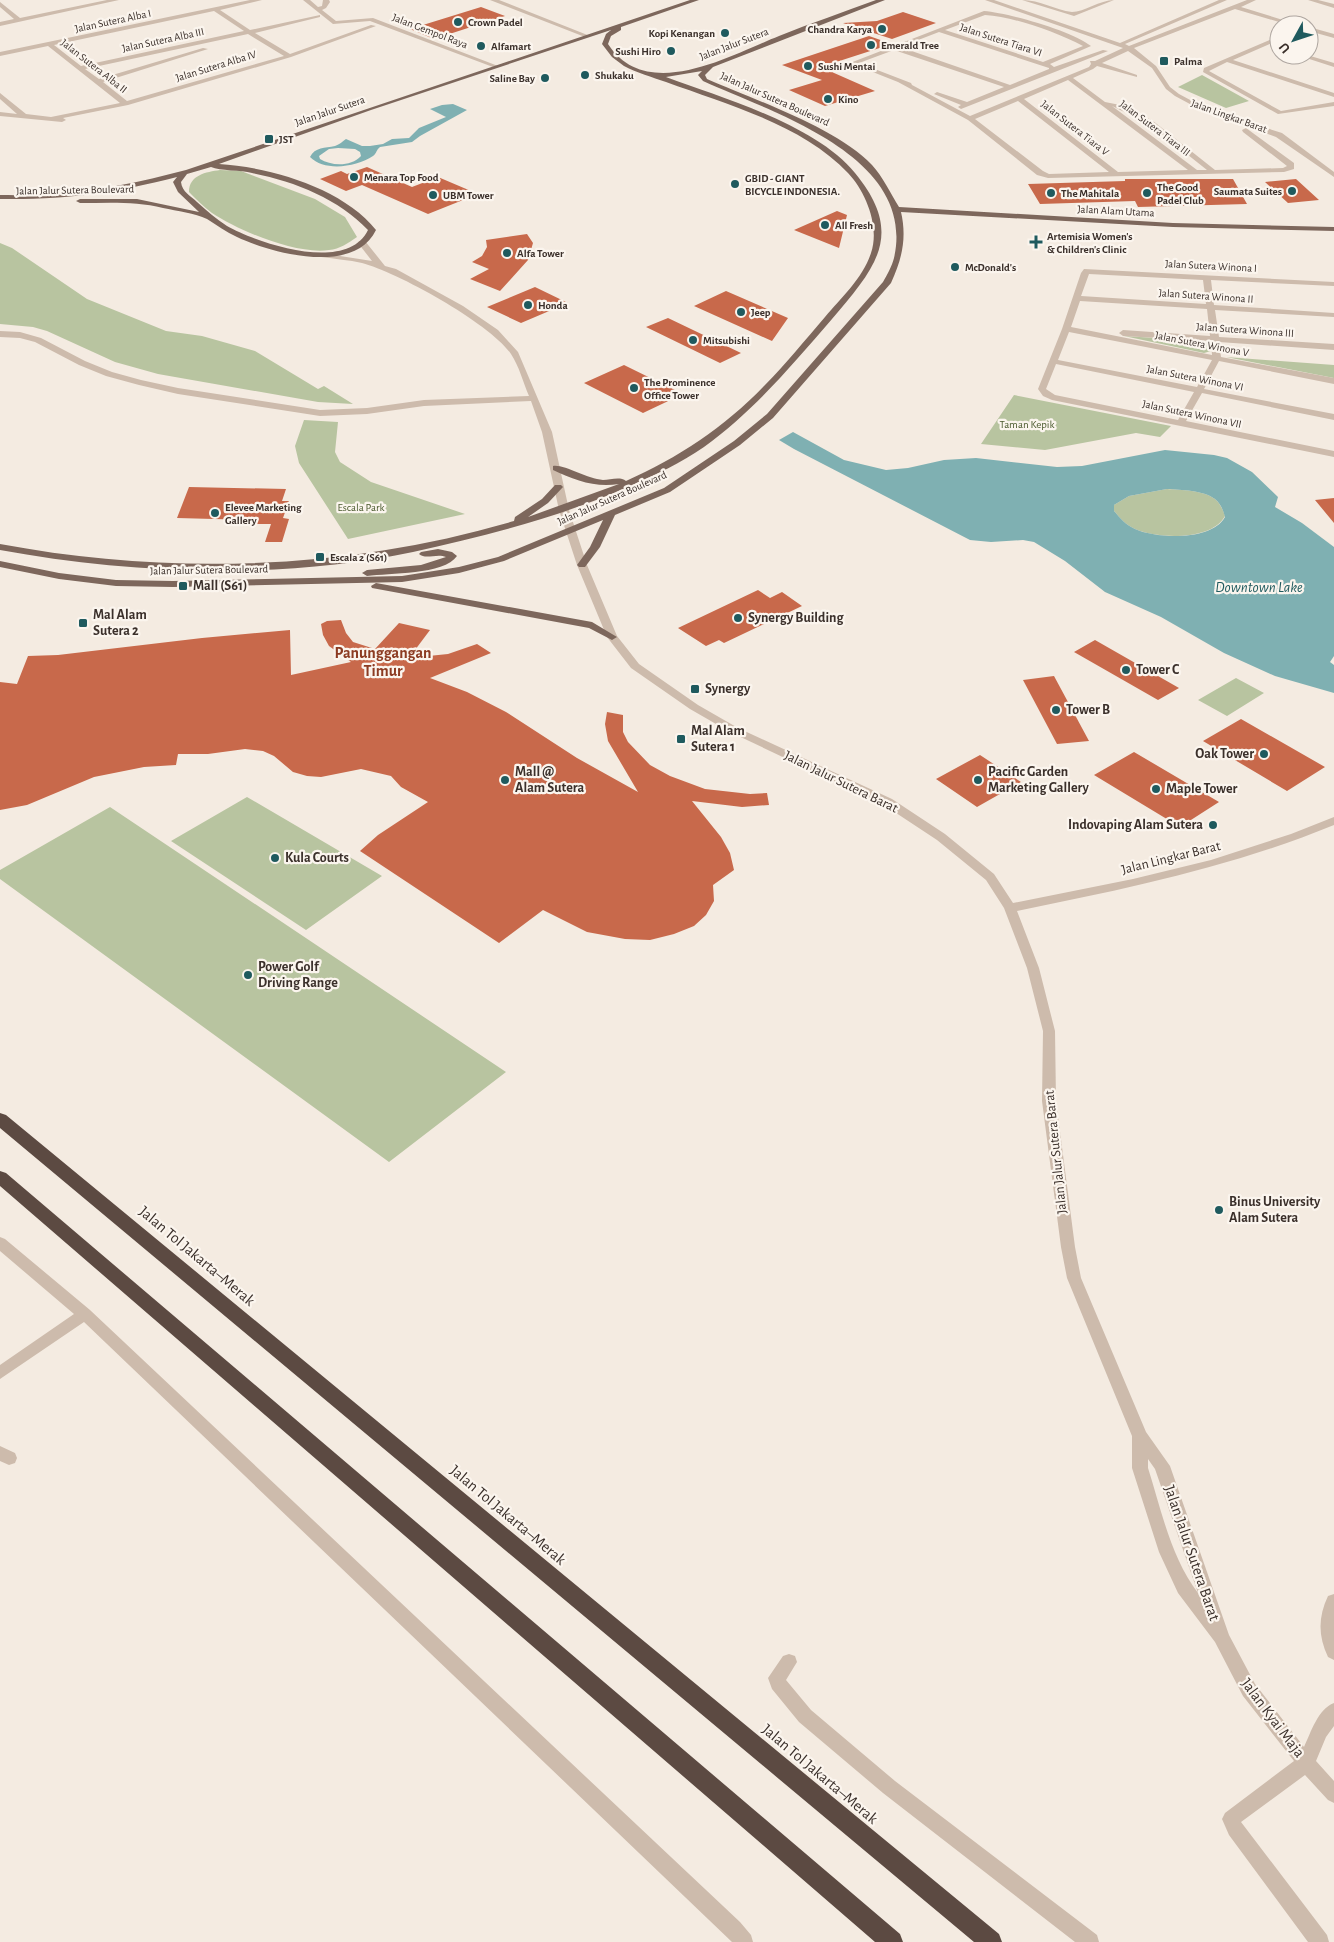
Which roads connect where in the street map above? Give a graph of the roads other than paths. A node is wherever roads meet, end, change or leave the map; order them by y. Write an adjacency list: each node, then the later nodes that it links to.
1 (6, 0): 17 (street)
2 (116, 0): 15 (street)
3 (259, 0): 21 (street, Jalan Sutera Alba I)
4 (308, 0): 22 (street, Jalan Gempol Raya)
5 (326, 0): 22 (street)
6 (493, 0): 32 (street)
7 (696, 0): 23 (main road, Jalan Jalur Sutera)
8 (882, 0): 50 (main road, Jalan Jalur Sutera)
9 (988, 0): 38 (street, Jalan Lingkar Barat)
10 (1025, 0): 11 (street)
11 (1112, 0)
12 (1210, 0): 16 (street)
13 (1253, 0): 19 (street)
14 (1312, 0): 18 (street)
15 (100, 1): 26 (street)
16 (1221, 1): 19 (street); 38 (street)
17 (0, 3): 20 (street)
18 (1334, 6)
19 (1236, 7): 25 (street); 41 (street)
20 (4, 10): 26 (street)
21 (216, 10): 31 (street, Jalan Sutera Alba IV); 36 (street, Jalan Sutera Alba I)
22 (317, 12): 31 (street); 49 (street, Jalan Gempol Raya)
23 (660, 12): 32 (main road, Jalan Jalur Sutera); 54 (main road, Jalan Jalur Sutera)
24 (520, 17): 34 (street)
25 (1269, 17)
26 (19, 20): 27 (street)
27 (0, 24)
28 (373, 26): 43 (street)
29 (939, 30): 40 (street); 48 (street, Jalan Sutera Tiara VI); 48 (street)
30 (1319, 32): 33 (street)
31 (251, 33): 43 (street, Jalan Sutera Alba IV); 52 (street, Jalan Sutera Alba III); 58 (street, Jalan Sutera Alba III)
32 (587, 36): 34 (main road, Jalan Jalur Sutera)
33 (1334, 36)
34 (577, 39): 49 (main road, Jalan Jalur Sutera)
35 (1269, 42): 37 (street)
36 (49, 44): 42 (street, Jalan Sutera Alba I); 52 (street, Jalan Sutera Alba II)
37 (1264, 44): 39 (street); 45 (street)
38 (1119, 45): 41 (street, Jalan Lingkar Barat); 44 (street)
39 (1269, 46)
40 (893, 47): 59 (street); 61 (street)
41 (1129, 48): 47 (street); 79 (street, Jalan Lingkar Barat)
42 (0, 54)
43 (289, 56): 66 (street, Jalan Sutera Alba IV)
44 (1085, 59): 47 (street); 53 (street)
45 (1227, 60): 63 (street); 68 (street)
46 (1319, 61): 51 (street)
47 (1096, 63): 55 (street); 57 (street)
48 (1044, 64): 53 (street, Jalan Sutera Tiara VI)
49 (495, 66): 74 (main road, Jalan Jalur Sutera)
50 (710, 66): 54 (main road, Jalan Jalur Sutera); 82 (main road, Jalan Jalur Sutera Boulevard)
51 (1334, 66)
52 (80, 68): 58 (street, Jalan Sutera Alba II)
53 (1056, 68): 56 (street)
54 (654, 75): 106 (main road, Jalan Jalur Sutera Boulevard)
55 (1135, 76)
56 (1032, 78): 60 (street); 61 (street)
57 (1068, 78): 60 (street); 65 (street, Jalan Sutera Tiara III)
58 (98, 82): 66 (street, Jalan Sutera Alba II)
59 (901, 82): 67 (street); 69 (street)
60 (1050, 85): 64 (street)
61 (1010, 87): 67 (street)
62 (0, 95): 71 (street)
63 (1333, 96)
64 (1018, 98): 72 (street); 78 (street, Jalan Sutera Tiara V)
65 (1100, 101): 75 (street, Jalan Sutera Tiara III); 76 (street, Jalan Sutera Tiara III)
66 (126, 104): 71 (street, Jalan Sutera Alba IV)
67 (968, 104): 69 (street)
68 (1334, 104)
69 (954, 110): 72 (street)
70 (0, 114): 71 (street, Jalan Sutera Alba IV)
71 (24, 116)
72 (970, 119): 78 (street)
73 (1246, 130): 75 (street)
74 (204, 166): 77 (main road, Jalan Jalur Sutera); 85 (main road)
75 (1214, 172): 76 (street)
76 (1196, 173): 78 (street)
77 (183, 174): 80 (main road, Jalan Jalur Sutera); 83 (main road)
78 (1117, 175)
79 (1334, 176)
80 (0, 197)
81 (0, 203): 83 (main road, Jalan Jalur Sutera Boulevard)
82 (897, 209): 84 (main road, Jalan Alam Utama); 109 (main road, Jalan Jalur Sutera Boulevard)
83 (209, 218): 86 (main road, Jalan Jalur Sutera Barat)
84 (1334, 229)
85 (362, 243): 86 (main road, Jalan Jalur Sutera Barat); 87 (street, Jalan Jalur Sutera Barat)
86 (321, 255): 87 (street, Jalan Jalur Sutera Barat)
87 (383, 267): 101 (street, Jalan Jalur Sutera Barat)
88 (1207, 278): 89 (street, Jalan Sutera Winona I); 90 (street, Jalan Sutera Winona I); 91 (street)
89 (1334, 284)
90 (1077, 298): 91 (street, Jalan Sutera Winona II); 93 (street)
91 (1212, 308): 92 (street, Jalan Sutera Winona II); 95 (street)
92 (1334, 315)
93 (1066, 329): 95 (street, Jalan Sutera Winona III); 97 (street, Jalan Sutera Winona V); 98 (street)
94 (0, 334): 101 (street)
95 (1216, 340): 96 (street, Jalan Sutera Winona III); 97 (street)
96 (1334, 347)
97 (1217, 358): 99 (street, Jalan Sutera Winona V); 100 (street)
98 (1052, 361): 100 (street, Jalan Sutera Winona VI); 103 (street, Jalan Sutera Winona VII)
99 (1334, 381)
100 (1199, 390): 102 (street, Jalan Sutera Winona VI); 103 (street)
101 (534, 398): 105 (street, Jalan Jalur Sutera Barat)
102 (1334, 417)
103 (1181, 423): 104 (street, Jalan Sutera Winona VII)
104 (1334, 454)
105 (556, 468): 106 (main road); 107 (street, Jalan Jalur Sutera Barat)
106 (645, 476): 108 (main road, Jalan Jalur Sutera Boulevard)
107 (558, 487): 108 (street, Jalan Jalur Sutera Barat); 110 (main road)
108 (564, 510): 110 (main road, Jalan Jalur Sutera Boulevard); 111 (street, Jalan Jalur Sutera Barat)
109 (610, 515): 111 (main road, Jalan Jalur Sutera Boulevard); 115 (main road)
110 (508, 526): 113 (main road, Jalan Jalur Sutera Boulevard)
111 (571, 530): 115 (street, Jalan Jalur Sutera Barat); 116 (main road, Jalan Jalur Sutera Boulevard)
112 (0, 547): 113 (main road, Jalan Jalur Sutera Boulevard)
113 (323, 562): 116 (main road)
114 (0, 564): 116 (main road, Jalan Jalur Sutera Boulevard)
115 (582, 565): 117 (street, Jalan Jalur Sutera Barat)
116 (323, 580): 117 (main road)
117 (612, 637): 119 (street, Jalan Jalur Sutera Barat)
118 (1334, 821): 119 (street, Jalan Lingkar Barat)
119 (1010, 908): 125 (street, Jalan Jalur Sutera Barat)
120 (0, 1119): 135 (highway, Jalan Tol Jakarta–Merak)
121 (0, 1177): 134 (highway)
122 (0, 1243): 123 (street)
123 (85, 1314): 124 (street); 133 (street)
124 (0, 1374)
125 (1140, 1436): 127 (street, Jalan Jalur Sutera Barat); 127 (street, Jalan Jalur Sutera Barat)
126 (1334, 1601): 128 (street)
127 (1220, 1637): 131 (street, Jalan Kyai Maja)
128 (1334, 1652)
129 (788, 1662): 136 (street)
130 (1334, 1710): 131 (street)
131 (1306, 1763): 132 (street, Jalan Kyai Maja); 137 (street)
132 (1334, 1794)
133 (744, 1942)
134 (892, 1942)
135 (991, 1942)
136 (1090, 1942)
137 (1320, 1942)

